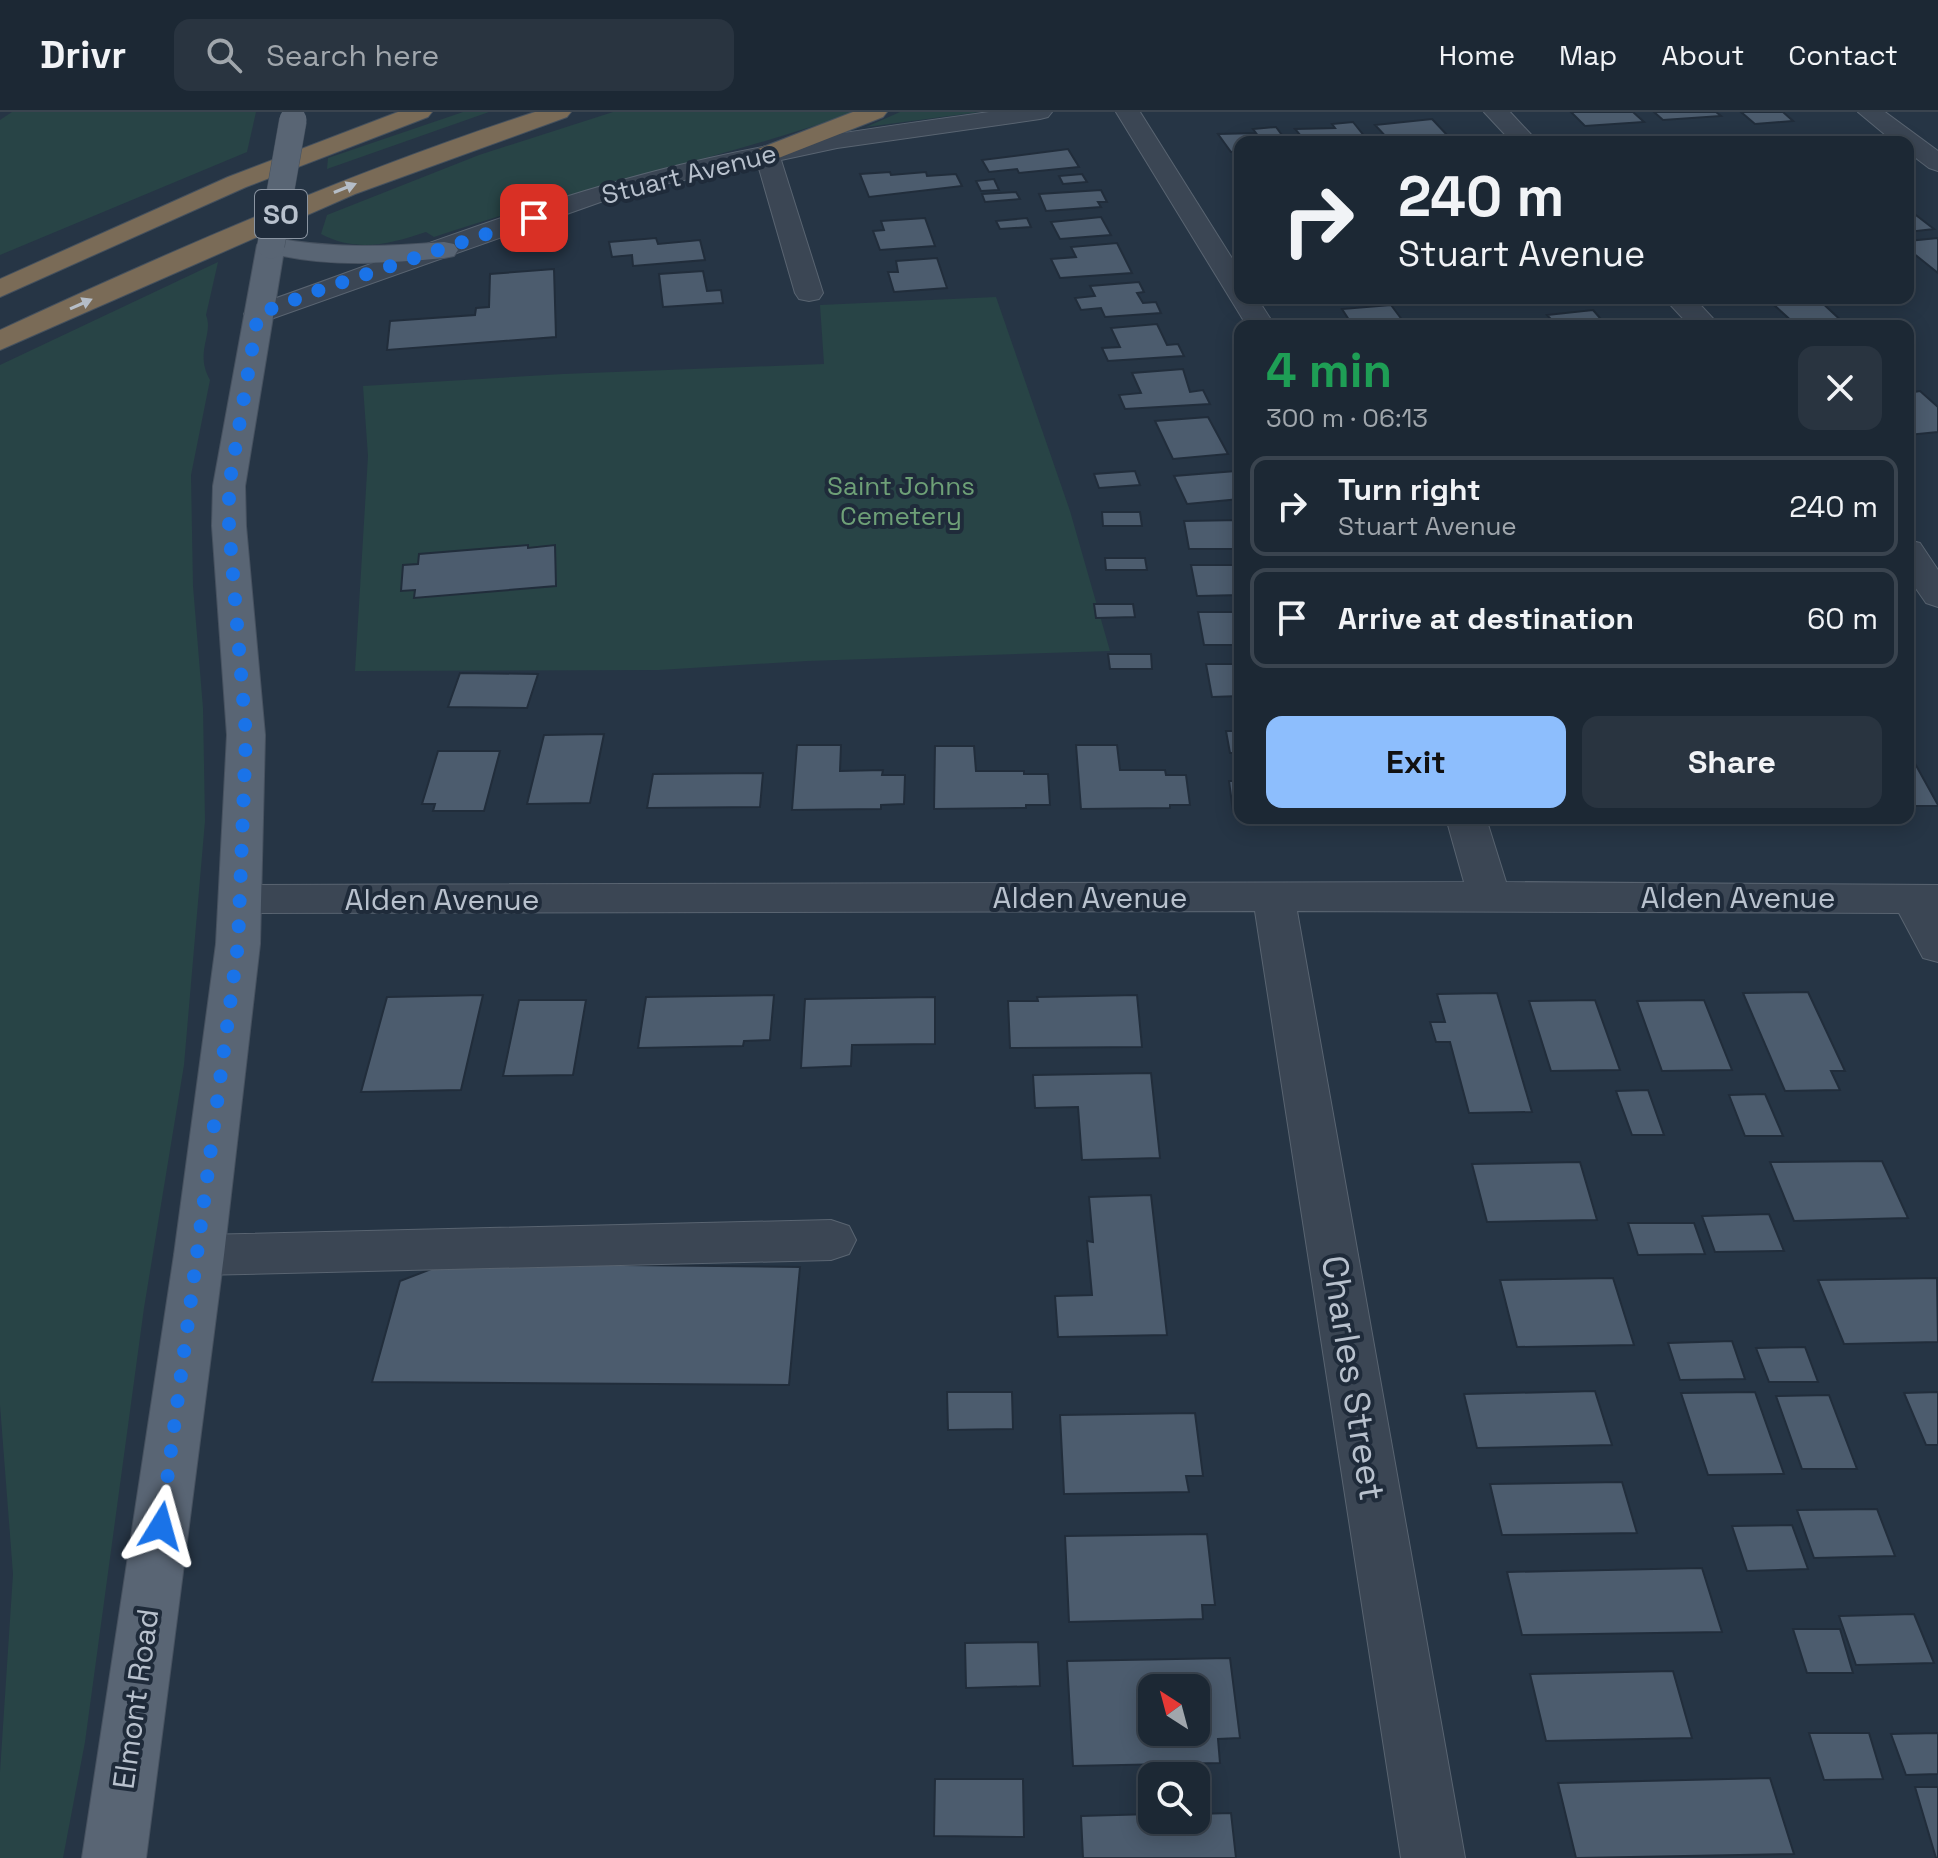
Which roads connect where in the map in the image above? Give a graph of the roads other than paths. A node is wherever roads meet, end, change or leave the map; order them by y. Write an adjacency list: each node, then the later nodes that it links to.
1 (375, 112): 17 (highway)
2 (420, 112): 19 (highway)
3 (559, 112): 24 (highway, SO, one-way to 3)
4 (875, 112): 13 (highway)
5 (1040, 112): 13 (street, Stuart Avenue)
6 (1128, 112): 18 (street)
7 (1496, 112): 10 (street)
8 (1870, 112): 11 (street)
9 (294, 116): 16 (main road, Elmont Road, bridge)
10 (1520, 136)
11 (1902, 136)
12 (1914, 145): 14 (street)
13 (767, 154): 15 (street, Stuart Avenue); 20 (street)
14 (1938, 163)
15 (444, 250): 16 (main road); 22 (street, Stuart Avenue)
16 (269, 256): 22 (main road, Elmont Road)
17 (0, 267)
18 (1234, 283)
19 (0, 289)
20 (809, 293)
21 (1684, 304): 23 (street)
22 (258, 314): 30 (main road, Elmont Road)
23 (1700, 320)
24 (0, 341)
25 (1914, 559): 26 (street)
26 (1938, 596)
27 (1468, 824): 28 (street)
28 (1489, 896): 29 (street, Alden Avenue); 31 (street, Alden Avenue)
29 (1274, 898): 30 (street, Alden Avenue); 36 (street, Charles Street)
30 (242, 899): 34 (main road, Elmont Road)
31 (1926, 899): 32 (street)
32 (1938, 947)
33 (831, 1240): 34 (street)
34 (199, 1255): 35 (main road, Elmont Road)
35 (114, 1858)
36 (1433, 1858)

